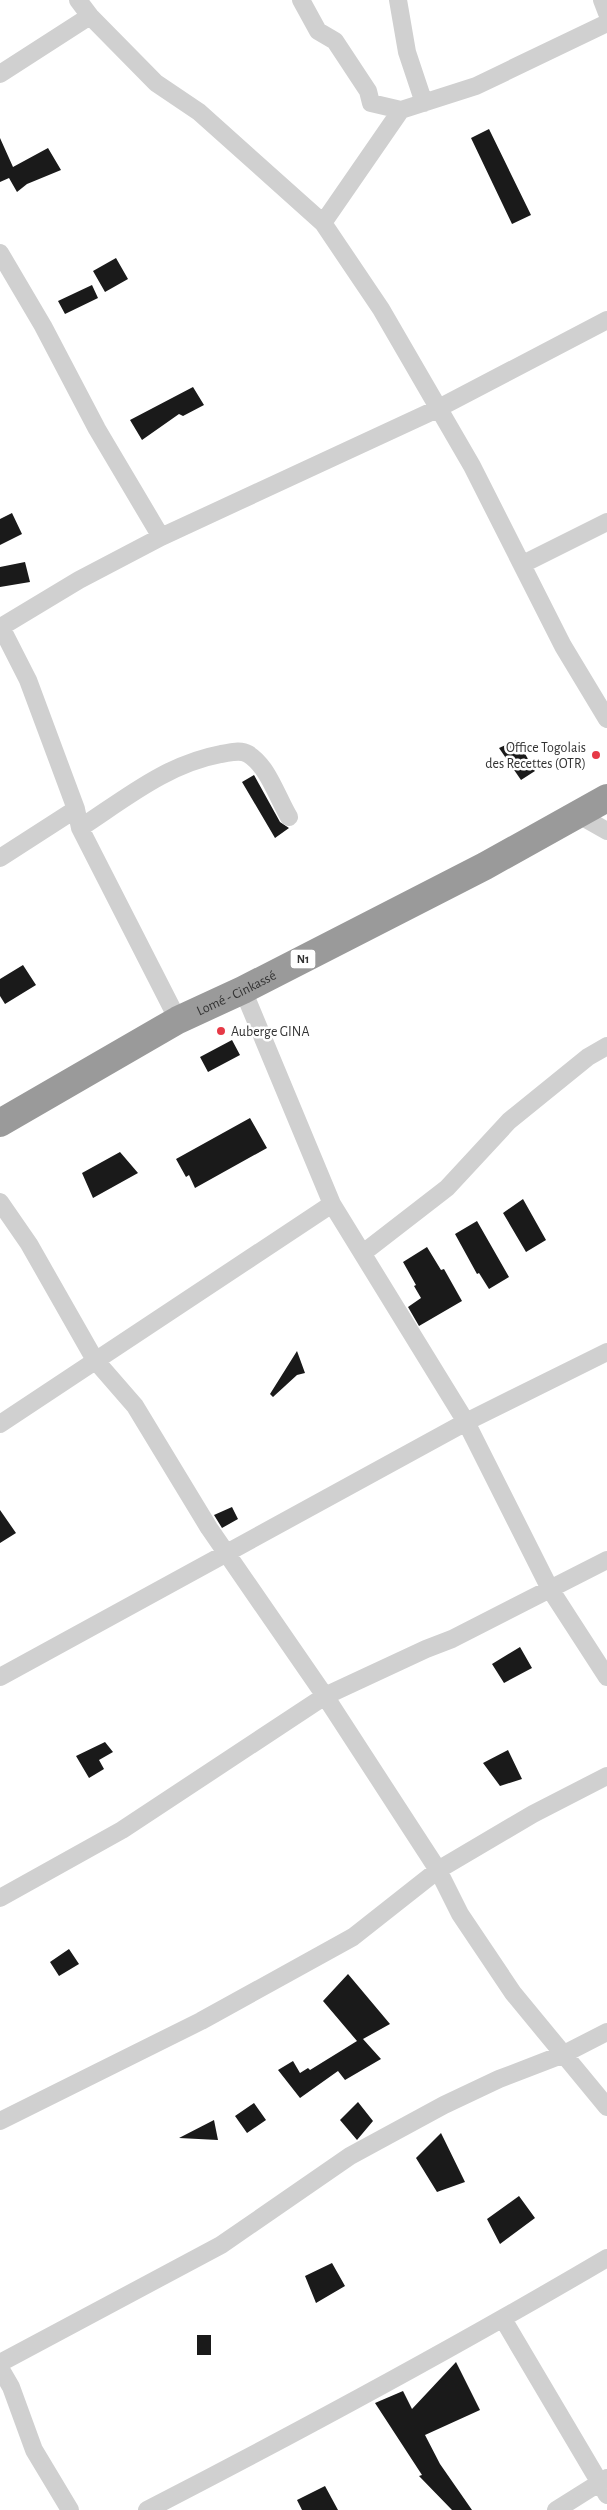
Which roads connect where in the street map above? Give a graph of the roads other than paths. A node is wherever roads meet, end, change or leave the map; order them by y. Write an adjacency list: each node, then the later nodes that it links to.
1 (78, 0): 6 (street)
2 (301, 0): 10 (street)
3 (398, 0): 9 (street)
4 (602, 0): 5 (street)
5 (607, 13)
6 (90, 16): 8 (street); 11 (street)
7 (607, 23): 9 (street)
8 (0, 74)
9 (424, 103): 10 (street)
10 (401, 110): 11 (street)
11 (323, 222): 14 (street)
12 (0, 253): 16 (street)
13 (607, 320): 14 (street)
14 (439, 408): 16 (street); 17 (street)
15 (607, 522): 17 (street)
16 (161, 537): 18 (street)
17 (523, 564): 19 (street)
18 (0, 627): 21 (street)
19 (607, 719)
20 (607, 798): 22 (highway, Lomé - Cinkassé / N1)
21 (76, 809): 24 (street); 26 (street)
22 (577, 814): 25 (street); 27 (highway, Lomé - Cinkassé / N1)
23 (289, 817): 24 (street)
24 (80, 828): 28 (street)
25 (607, 831)
26 (0, 858)
27 (243, 990): 28 (highway, Lomé - Cinkassé / N1); 32 (street)
28 (178, 1020): 30 (highway, Lomé - Cinkassé / N1)
29 (607, 1046): 33 (street)
30 (0, 1123)
31 (0, 1202): 35 (street)
32 (332, 1204): 33 (street); 35 (street)
33 (363, 1253): 36 (street)
34 (607, 1352): 36 (street)
35 (95, 1360): 37 (street); 38 (street)
36 (466, 1422): 38 (street); 40 (street)
37 (0, 1424)
38 (227, 1551): 41 (street); 43 (street)
39 (607, 1560): 40 (street)
40 (550, 1589): 42 (street); 43 (street)
41 (0, 1676)
42 (607, 1677)
43 (325, 1696): 45 (street); 46 (street)
44 (607, 1776): 45 (street)
45 (438, 1870): 48 (street); 50 (street)
46 (0, 1898)
47 (607, 2032): 48 (street)
48 (564, 2054): 49 (street); 53 (street)
49 (607, 2107)
50 (0, 2121)
51 (607, 2258): 52 (street)
52 (504, 2319): 55 (street); 57 (street)
53 (0, 2363)
54 (0, 2368): 56 (street)
55 (605, 2485): 58 (street)
56 (70, 2510)
57 (147, 2510)
58 (556, 2510)

